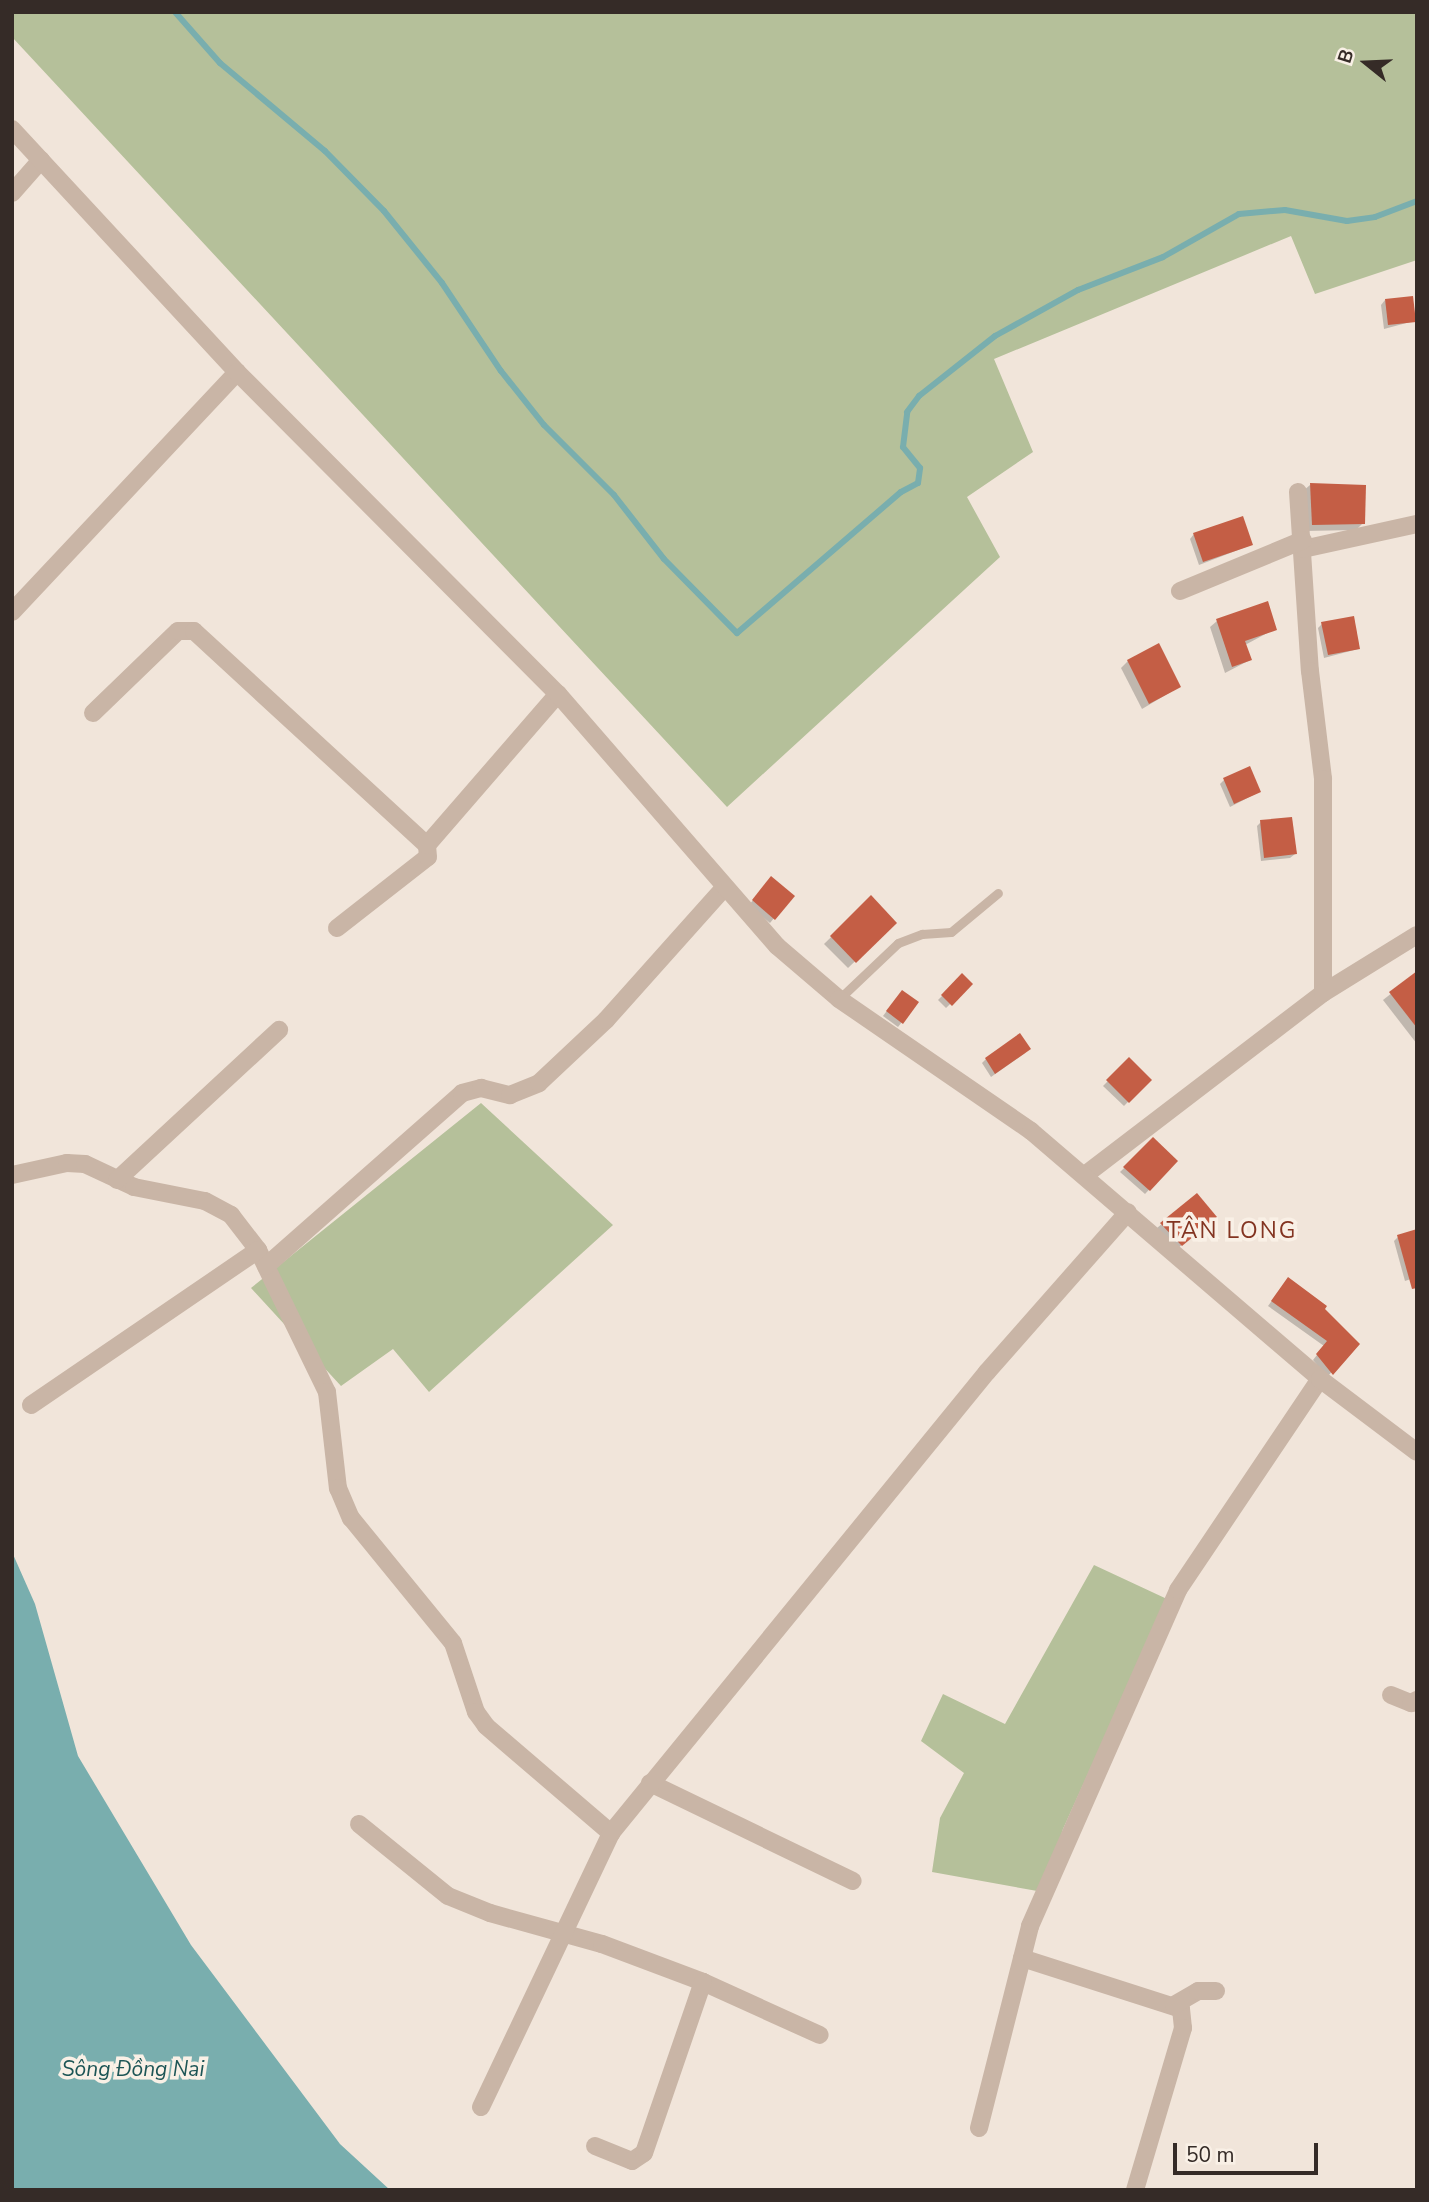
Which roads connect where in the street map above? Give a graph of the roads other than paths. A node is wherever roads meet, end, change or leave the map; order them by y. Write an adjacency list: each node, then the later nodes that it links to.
1 (12, 129): 2 (street)
2 (41, 160): 3 (street); 4 (street)
3 (12, 193)
4 (237, 372): 9 (street); 10 (street)
5 (1298, 492): 7 (street)
6 (1417, 524): 7 (street)
7 (1303, 545): 8 (street); 17 (street)
8 (1180, 591)
9 (12, 612)
10 (558, 694): 12 (street); 13 (street)
11 (93, 713): 12 (street)
12 (427, 845): 15 (street)
13 (724, 888): 18 (street); 24 (street)
14 (998, 893): 18 (lane)
15 (337, 928)
16 (1417, 935): 17 (street)
17 (1323, 993): 21 (street)
18 (839, 999): 21 (street)
19 (279, 1030): 22 (street)
20 (12, 1175): 22 (street)
21 (1085, 1175): 23 (street)
22 (117, 1180): 24 (street)
23 (1128, 1212): 25 (street); 30 (street)
24 (262, 1258): 26 (street); 32 (street)
25 (1320, 1379): 27 (street); 35 (street)
26 (31, 1405)
27 (1417, 1452)
28 (1391, 1695): 29 (street)
29 (1417, 1700)
30 (650, 1783): 32 (street); 33 (street)
31 (359, 1824): 34 (street)
32 (611, 1833): 34 (street)
33 (853, 1881)
34 (568, 1933): 36 (street); 40 (street)
35 (1022, 1958): 38 (street); 41 (street)
36 (703, 1982): 39 (street); 42 (street)
37 (1216, 1991): 38 (street)
38 (1174, 2005): 43 (street)
39 (820, 2035)
40 (481, 2107)
41 (979, 2128)
42 (595, 2146)
43 (1135, 2190)

